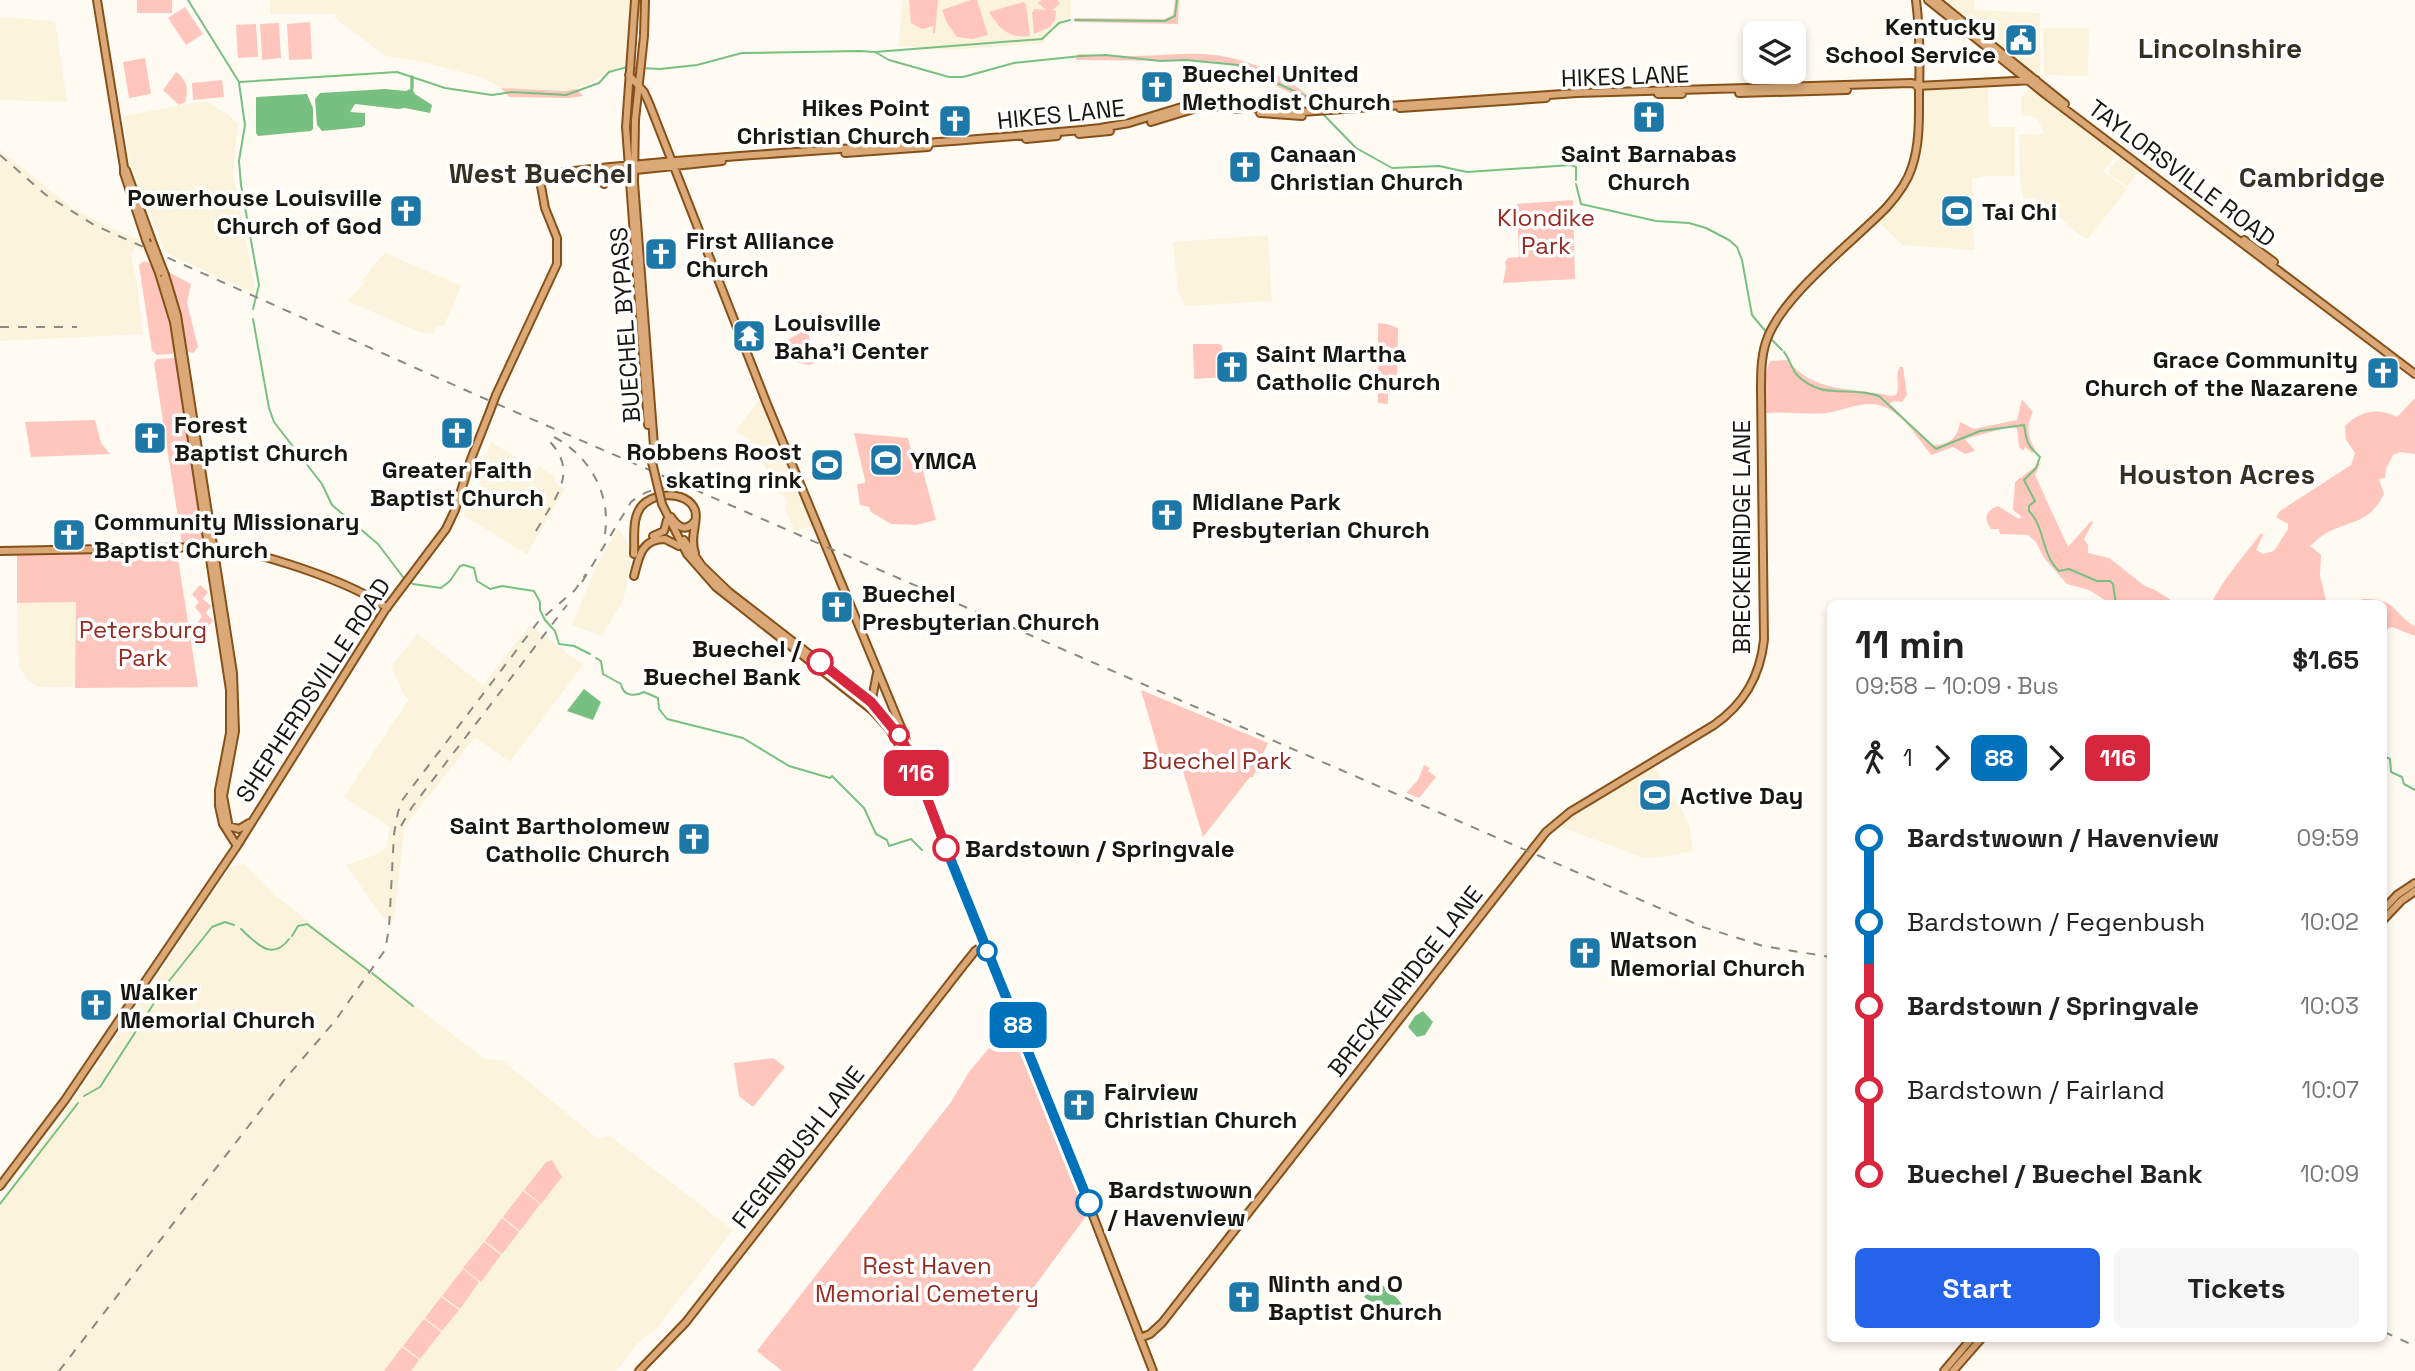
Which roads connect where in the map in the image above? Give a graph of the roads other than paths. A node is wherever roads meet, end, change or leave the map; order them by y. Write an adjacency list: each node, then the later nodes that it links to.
1 (97, 0): 32 (main road, bridge)
2 (635, 0): 8 (main road, BUECHEL BYPASS)
3 (645, 0): 7 (main road, BUECHEL BYPASS)
4 (1928, 0): 10 (main road, TAYLORSVILLE ROAD)
5 (1936, 0): 12 (main road, TAYLORSVILLE ROAD)
6 (1918, 2): 14 (main road, BRECKENRIDGE LANE)
7 (645, 25): 8 (main road); 9 (main road, BUECHEL BYPASS)
8 (632, 36): 9 (main road); 11 (main road, BUECHEL BYPASS)
9 (642, 52): 15 (main road, BUECHEL BYPASS)
10 (2015, 69): 12 (main road, TAYLORSVILLE ROAD); 13 (main road)
11 (629, 71): 15 (main road); 19 (main road, BUECHEL BYPASS)
12 (2032, 80): 13 (main road, HIKES LANE); 28 (main road, TAYLORSVILLE ROAD)
13 (2014, 82): 14 (main road, HIKES LANE)
14 (1920, 85): 16 (main road, HIKES LANE); 59 (main road, BRECKENRIDGE LANE)
15 (639, 86): 18 (main road, BUECHEL BYPASS); 21 (main road)
16 (1599, 94): 17 (main road, HIKES LANE); 17 (main road, HIKES LANE)
17 (1320, 112): 21 (main road, HIKES LANE)
18 (635, 120): 19 (main road); 20 (main road, BUECHEL BYPASS)
19 (626, 127): 20 (main road); 22 (main road, BUECHEL BYPASS)
20 (635, 150): 22 (main road, BUECHEL BYPASS)
21 (672, 164): 22 (main road, HIKES LANE); 40 (main road)
22 (631, 167): 23 (main road, HIKES LANE); 25 (main road); 26 (main road, BUECHEL BYPASS); 29 (main road, BUECHEL BYPASS)
23 (617, 171): 24 (main road, HIKES LANE); 26 (main road)
24 (594, 173): 25 (main road, HIKES LANE); 27 (main road)
25 (540, 177): 38 (main road, SHEPHERDSVILLE ROAD, bridge)
26 (629, 179): 29 (main road, BUECHEL BYPASS)
27 (604, 184)
28 (2415, 372)
29 (653, 459): 30 (main road, BUECHEL BYPASS, bridge)
30 (669, 517): 31 (main road); 31 (main road); 34 (main road, BUECHEL BYPASS); 35 (main road, BUECHEL BYPASS)
31 (695, 521): 35 (main road)
32 (211, 547): 33 (main road); 38 (main road); 47 (main road); 48 (main road)
33 (0, 551)
34 (687, 554): 37 (main road); 42 (main road, BUECHEL BYPASS)
35 (697, 559): 36 (main road); 41 (main road, BUECHEL BYPASS)
36 (713, 564)
37 (634, 576)
38 (387, 608): 46 (main road, SHEPHERDSVILLE ROAD)
39 (808, 656): 41 (main road)
40 (877, 671): 42 (main road); 43 (main road)
41 (834, 673): 42 (main road, BUECHEL BYPASS)
42 (872, 706): 44 (main road, BUECHEL BYPASS)
43 (895, 715): 44 (main road); 45 (main road)
44 (885, 720): 45 (main road, BUECHEL BYPASS)
45 (909, 755): 53 (main road)
46 (253, 820): 47 (main road); 48 (main road, SHEPHERDSVILLE ROAD)
47 (229, 827): 48 (main road)
48 (235, 843): 58 (main road, SHEPHERDSVILLE ROAD)
49 (2415, 883): 51 (main road)
50 (2415, 891): 52 (main road)
51 (2387, 906)
52 (2387, 916)
53 (977, 926): 54 (main road); 55 (main road)
54 (984, 945): 55 (main road, FEGENBUSH LANE); 57 (main road)
55 (975, 951): 56 (main road, FEGENBUSH LANE)
56 (969, 959): 57 (main road); 64 (main road, FEGENBUSH LANE)
57 (991, 961): 60 (main road)
58 (0, 1186)
59 (1151, 1333): 60 (main road, BRECKENRIDGE LANE); 63 (main road)
60 (1140, 1338): 63 (main road)
61 (1968, 1342): 66 (main road)
62 (1978, 1342): 67 (main road)
63 (1147, 1357): 65 (main road)
64 (639, 1371)
65 (1153, 1371)
66 (1944, 1371)
67 (1953, 1371)

